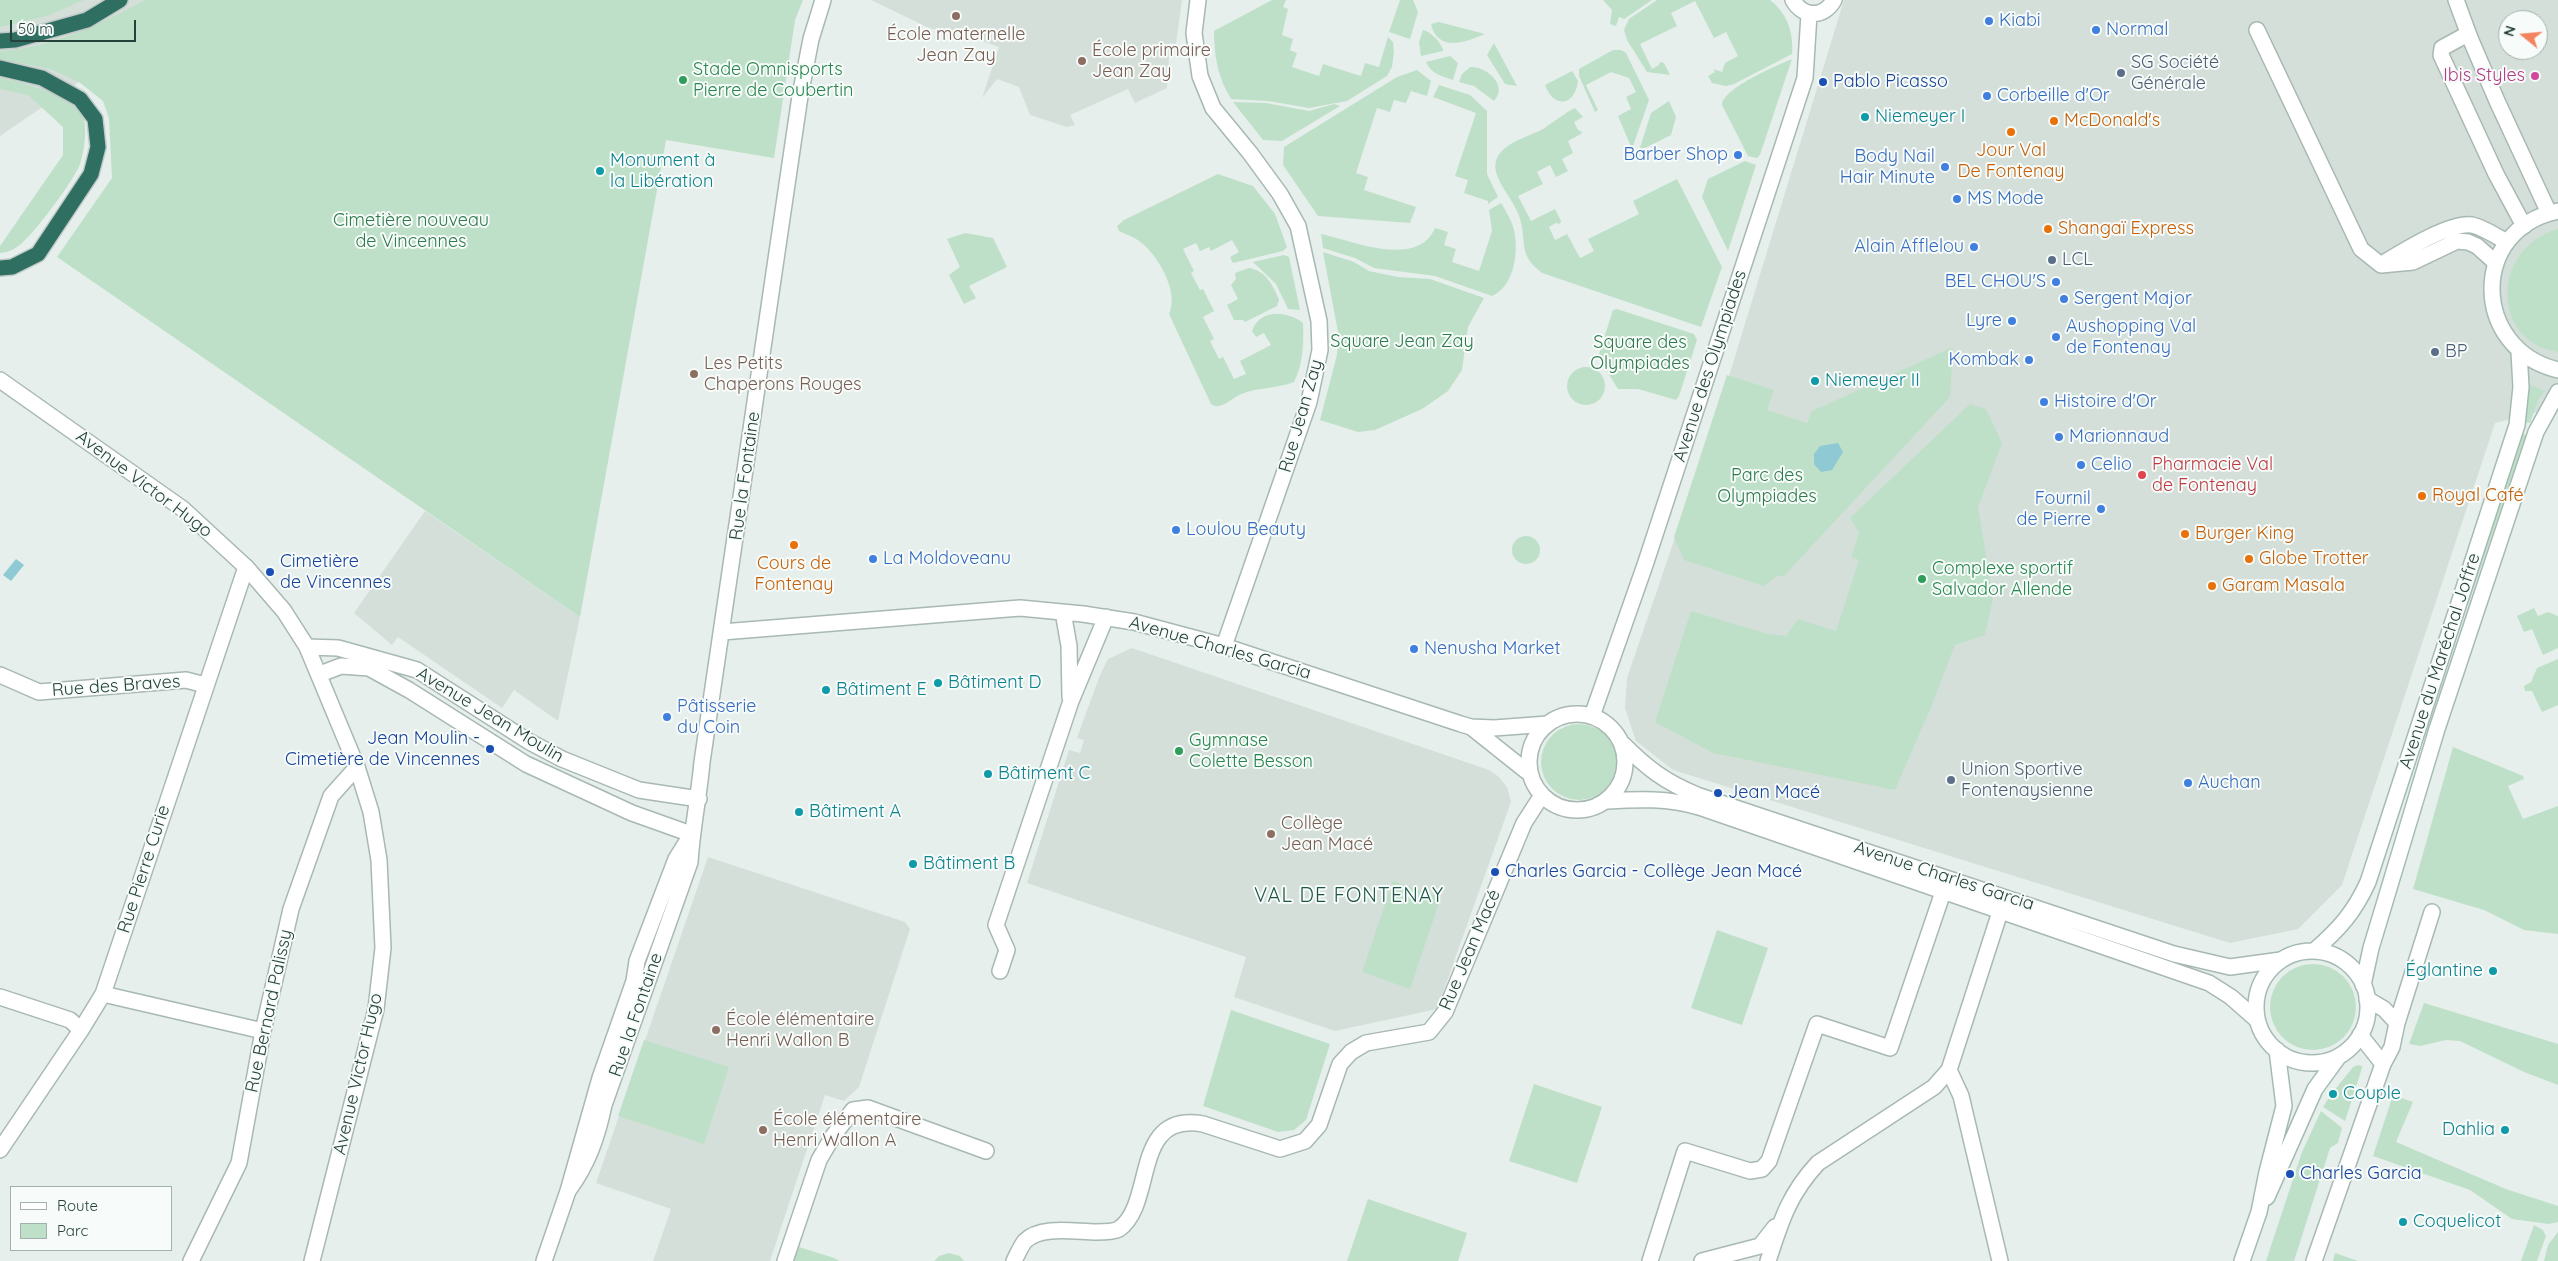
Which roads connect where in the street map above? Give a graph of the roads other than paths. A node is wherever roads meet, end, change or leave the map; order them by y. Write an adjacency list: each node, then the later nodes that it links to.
1 (120, 0): 10 (highway)
2 (823, 0): 25 (street, Rue la Fontaine)
3 (1198, 0): 26 (street, Rue Jean Zay)
4 (1792, 0): 7 (street)
5 (1834, 0): 7 (street)
6 (2456, 0): 9 (street)
7 (1810, 14): 32 (street, Avenue des Olympiades)
8 (2257, 30): 16 (street)
9 (2470, 38): 12 (street); 13 (street)
10 (0, 41)
11 (0, 68): 17 (highway)
12 (2554, 212): 13 (street)
13 (2524, 226): 14 (street)
14 (2507, 242): 15 (street); 16 (street)
15 (2496, 263): 16 (street); 18 (street)
16 (2381, 264)
17 (0, 268)
18 (2519, 352): 19 (street); 47 (street, Avenue du Maréchal Joffre)
19 (2558, 370)
20 (0, 380): 22 (street, Avenue Victor Hugo)
21 (2558, 392): 50 (street, Avenue du Maréchal Joffre)
22 (246, 567): 27 (street, Avenue Victor Hugo); 30 (street, Rue Pierre Curie)
23 (1063, 612): 24 (street, Avenue Charles Garcia); 25 (street, Avenue Charles Garcia); 31 (street)
24 (1106, 617): 26 (street, Avenue Charles Garcia); 31 (street)
25 (722, 632): 39 (street, Rue la Fontaine)
26 (1224, 646): 34 (street, Avenue Charles Garcia)
27 (307, 647): 28 (street, Avenue Victor Hugo); 39 (street, Avenue Jean Moulin)
28 (320, 674): 36 (street, Avenue Victor Hugo); 42 (street, Avenue Jean Moulin)
29 (0, 675): 30 (street, Rue des Braves)
30 (205, 685): 51 (street, Rue Pierre Curie)
31 (1071, 700): 49 (street)
32 (1592, 716): 33 (street); 35 (street)
33 (1548, 724): 34 (street, Avenue Charles Garcia); 37 (street)
34 (1471, 727): 37 (street, Avenue Charles Garcia)
35 (1623, 744): 40 (street); 41 (street, Avenue Charles Garcia)
36 (357, 767): 56 (street, Rue Bernard Palissy); 67 (street, Avenue Victor Hugo)
37 (1530, 774): 38 (street)
38 (1542, 795): 40 (street); 70 (street, Rue Jean Macé)
39 (699, 799): 42 (street, Rue la Fontaine)
40 (1607, 801): 41 (street, Avenue Charles Garcia)
41 (1744, 817): 43 (street, Avenue Charles Garcia); 44 (street, Avenue Charles Garcia)
42 (692, 834): 68 (street, Rue la Fontaine)
43 (1943, 892): 45 (street, Avenue Charles Garcia); 71 (street)
44 (2010, 898): 45 (street); 48 (street, Avenue Charles Garcia)
45 (2000, 912): 53 (street, Avenue Charles Garcia); 61 (street)
46 (2432, 912): 54 (street)
47 (2314, 951): 48 (street); 50 (street)
48 (2281, 960): 53 (street)
49 (1000, 971)
50 (2365, 992): 54 (street); 57 (street)
51 (103, 994): 55 (street, Rue Pierre Curie); 56 (street)
52 (0, 997): 55 (street)
53 (2256, 1019): 58 (street)
54 (2397, 1023): 60 (street)
55 (81, 1030): 62 (street, Rue Pierre Curie)
56 (263, 1031): 66 (street, Rue Bernard Palissy)
57 (2360, 1035): 59 (street); 60 (street)
58 (2277, 1050): 59 (street); 64 (street)
59 (2338, 1056): 64 (street)
60 (2383, 1064): 76 (street)
61 (1949, 1070): 65 (street); 74 (street)
62 (0, 1150)
63 (986, 1151): 69 (street)
64 (2259, 1212): 75 (street)
65 (1781, 1220): 72 (street); 73 (street)
66 (191, 1261)
67 (312, 1261)
68 (544, 1261)
69 (785, 1261)
70 (1014, 1261)
71 (1650, 1261)
72 (1702, 1261)
73 (1768, 1261)
74 (2000, 1261)
75 (2242, 1261)
76 (2314, 1261)

